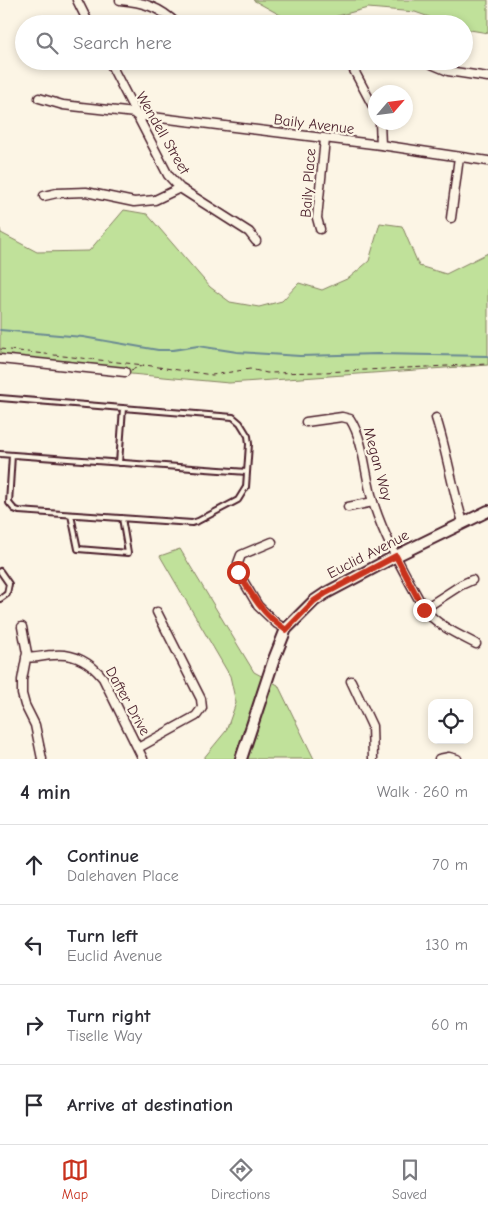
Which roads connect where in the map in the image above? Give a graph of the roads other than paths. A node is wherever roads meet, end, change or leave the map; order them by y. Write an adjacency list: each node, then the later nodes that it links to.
1 (77, 0): 3 (street)
2 (120, 0): 4 (street)
3 (84, 15)
4 (166, 15)
5 (113, 70): 11 (street, Wendell Street)
6 (354, 70): 9 (street)
7 (446, 70): 8 (street)
8 (488, 77)
9 (368, 97)
10 (39, 98): 11 (street, Baily Avenue)
11 (136, 114): 13 (street, Baily Avenue); 17 (street, Wendell Street)
12 (380, 130): 14 (street)
13 (325, 139): 14 (street, Baily Avenue); 20 (street, Baily Place)
14 (381, 145): 15 (street, Baily Avenue)
15 (459, 158): 16 (street, Baily Avenue); 19 (street)
16 (488, 161)
17 (180, 188): 18 (street); 21 (street, Wendell Street)
18 (44, 196)
19 (451, 218)
20 (320, 229)
21 (256, 241)
22 (0, 359): 23 (street)
23 (125, 372)
24 (0, 398): 25 (lane)
25 (123, 408): 30 (lane); 31 (lane)
26 (436, 418): 37 (street)
27 (306, 422): 32 (street, Megan Way)
28 (0, 454): 29 (lane)
29 (12, 454): 30 (lane); 35 (lane)
30 (119, 463): 31 (lane)
31 (247, 472): 36 (lane)
32 (373, 502): 33 (street); 39 (street, Megan Way)
33 (348, 507)
34 (488, 511): 37 (main road, Euclid Avenue)
35 (71, 515): 36 (lane); 36 (lane)
36 (122, 518)
37 (463, 522): 39 (main road, Euclid Avenue)
38 (272, 542): 46 (street)
39 (396, 556): 43 (street, Megan Way); 46 (main road, Euclid Avenue)
40 (0, 571): 42 (lane)
41 (472, 580): 43 (street)
42 (0, 599)
43 (424, 610): 47 (street)
44 (157, 612): 50 (street)
45 (22, 627): 48 (street)
46 (286, 630): 53 (main road, Euclid Avenue)
47 (476, 644)
48 (26, 657): 50 (street, Dafter Drive); 51 (street)
49 (351, 681): 54 (street)
50 (138, 748): 52 (street, Dafter Drive)
51 (42, 759)
52 (143, 759)
53 (241, 759)
54 (373, 759)
55 (439, 759): 56 (street)
56 (457, 759)

